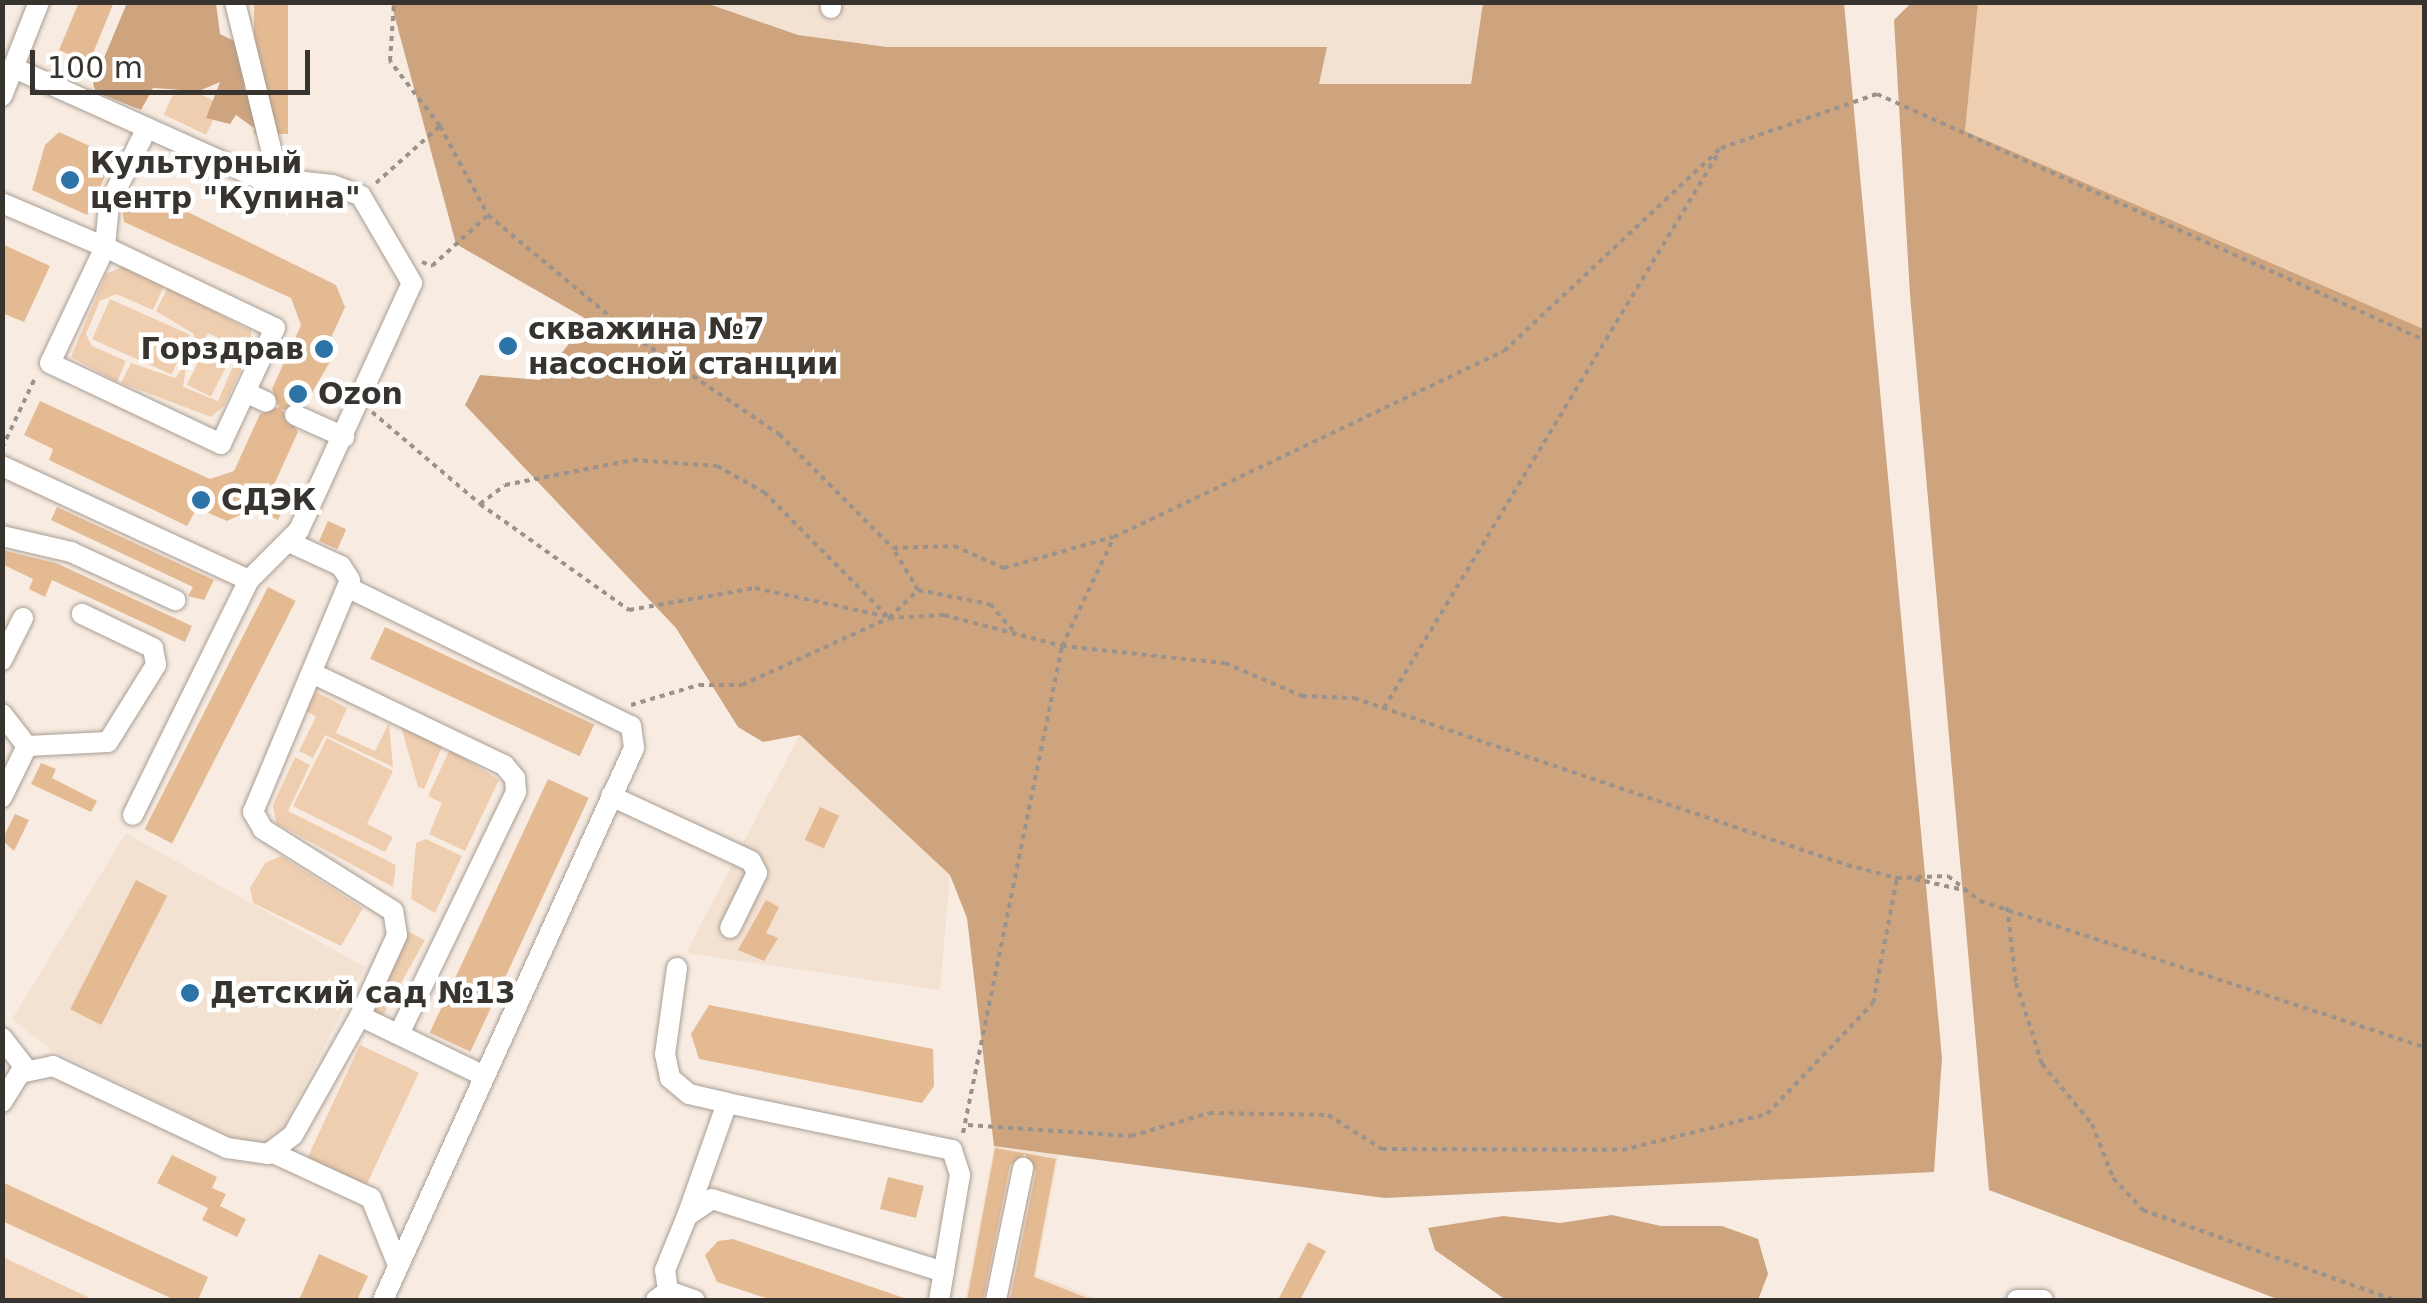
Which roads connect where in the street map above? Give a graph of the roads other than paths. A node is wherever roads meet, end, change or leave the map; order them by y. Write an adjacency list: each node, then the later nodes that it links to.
1 (40, 2): 3 (street)
2 (235, 2): 6 (street)
3 (14, 68): 4 (street); 5 (street)
4 (2, 96)
5 (147, 128): 8 (street); 12 (street)
6 (272, 153)
7 (2, 203): 8 (street)
8 (105, 248): 9 (street); 9 (street)
9 (245, 392): 10 (street)
10 (266, 402)
11 (295, 415): 12 (street)
12 (344, 437): 15 (street)
13 (2, 466): 16 (street)
14 (2, 536): 18 (street)
15 (290, 543): 16 (street); 17 (street)
16 (249, 580): 27 (street)
17 (348, 588): 22 (street); 25 (street)
18 (175, 600)
19 (82, 614): 24 (street)
20 (23, 618): 21 (street)
21 (2, 660)
22 (314, 674): 30 (street); 31 (street)
23 (2, 714): 24 (street)
24 (27, 746): 26 (street)
25 (612, 796): 28 (street); 34 (street)
26 (2, 797)
27 (134, 815)
28 (730, 928)
29 (677, 968): 36 (street)
30 (360, 1016): 31 (street); 37 (street)
31 (399, 1034): 34 (street)
32 (2, 1038): 33 (street)
33 (26, 1070): 35 (street); 37 (street)
34 (484, 1076): 40 (street)
35 (2, 1102)
36 (728, 1103): 39 (street); 41 (street)
37 (271, 1152): 40 (street)
38 (1022, 1168): 46 (street)
39 (686, 1216): 41 (street); 42 (street)
40 (398, 1265): 43 (street)
41 (944, 1272): 45 (street)
42 (662, 1296): 44 (street)
43 (383, 1300)
44 (694, 1300)
45 (939, 1300)
46 (996, 1300)
47 (2017, 1300): 48 (street)
48 (2042, 1300)

